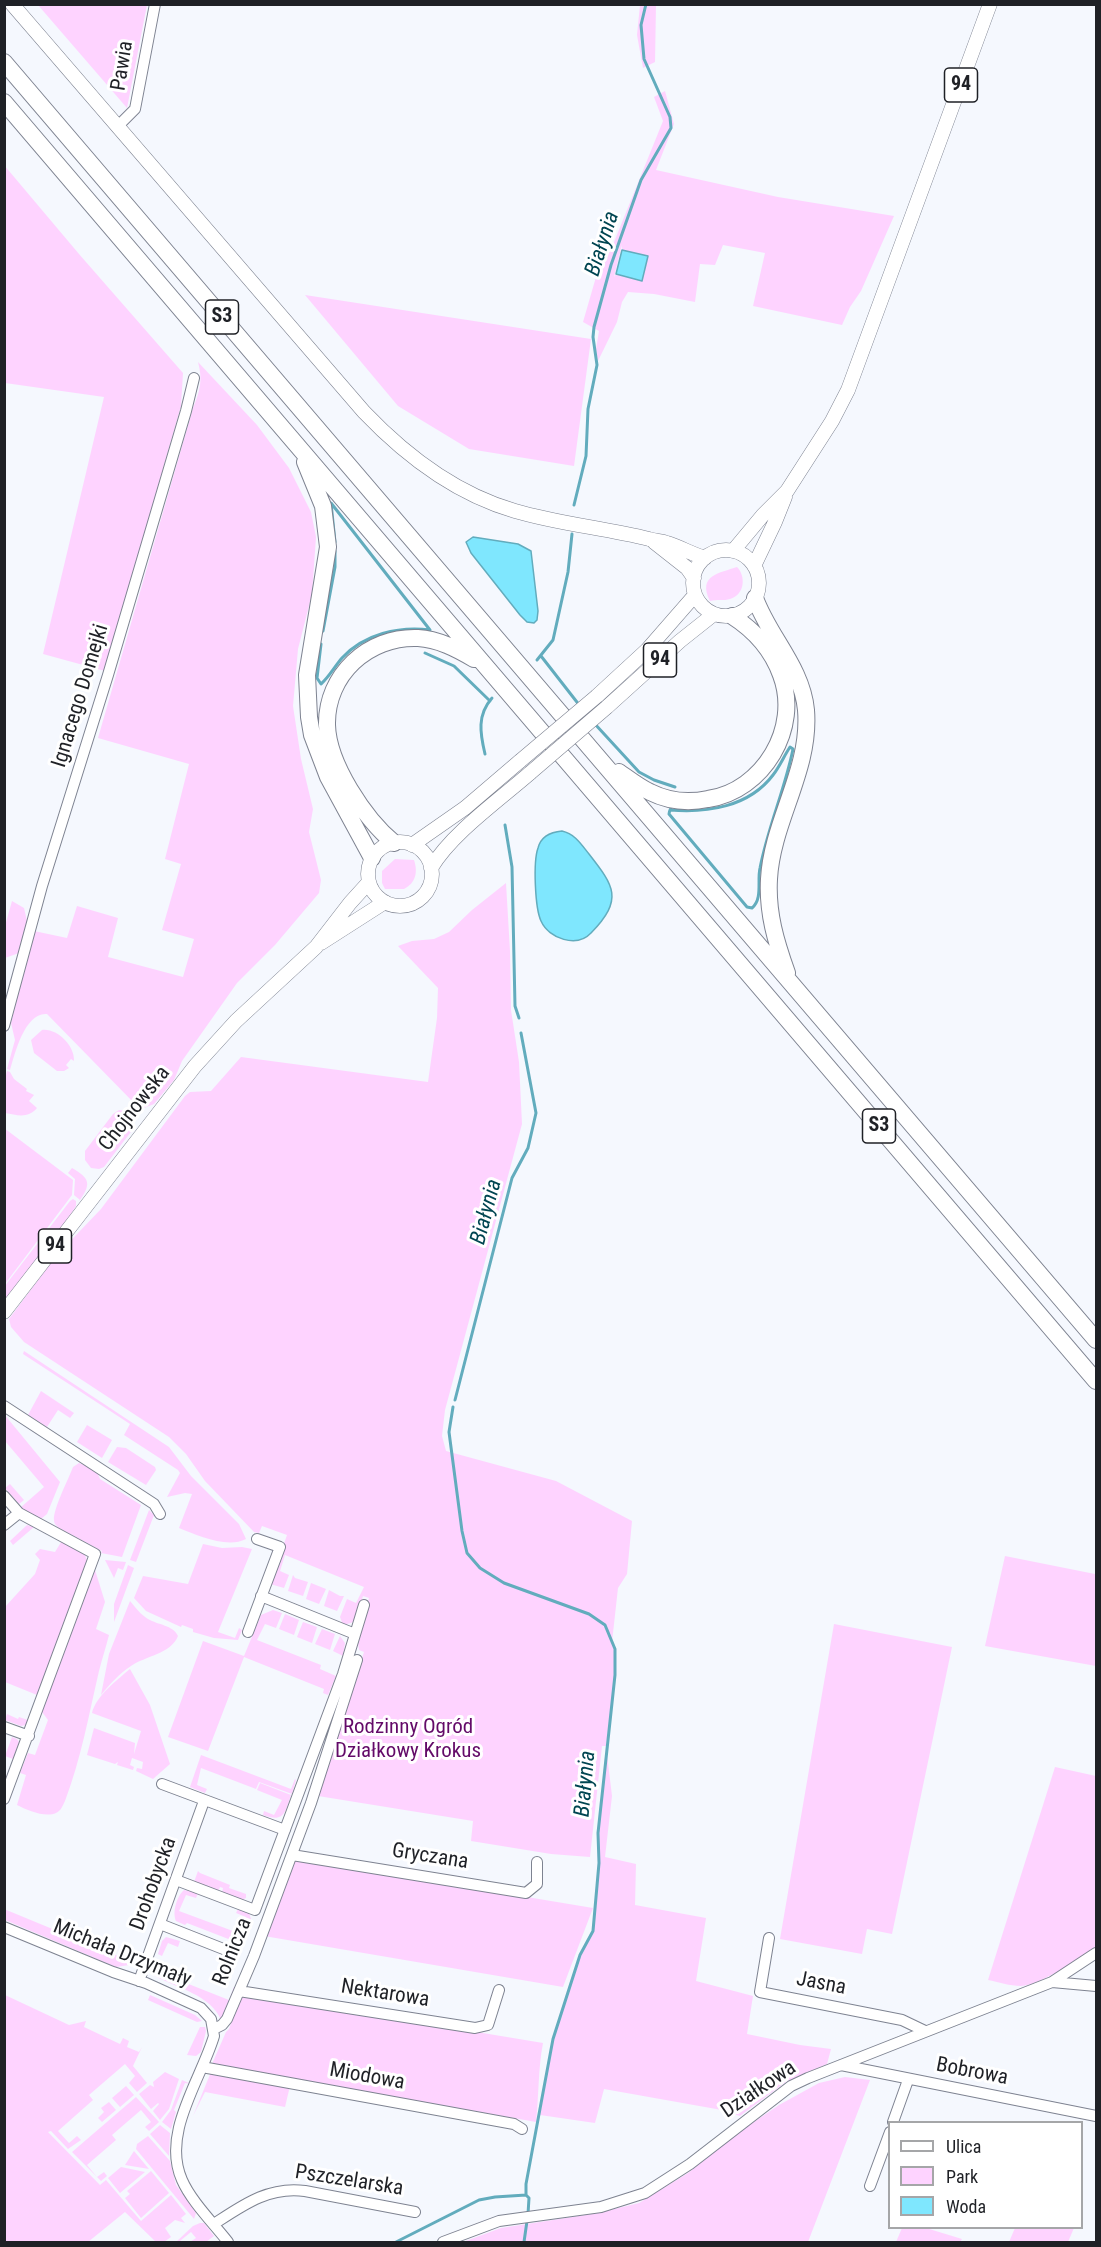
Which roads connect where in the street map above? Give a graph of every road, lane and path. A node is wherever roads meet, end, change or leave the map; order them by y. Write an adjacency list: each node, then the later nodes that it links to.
1 (12, 4): 6 (main road)
2 (154, 4): 6 (street, Pawia)
3 (990, 4): 9 (main road, 94)
4 (4, 62): 20 (highway, S3)
5 (4, 102): 8 (highway, S3)
6 (117, 126): 10 (main road)
7 (194, 378): 29 (street, Ignacego Domejki)
8 (299, 447): 19 (highway, S3); 23 (highway)
9 (787, 491): 11 (main road, 94); 13 (main road, 94)
10 (650, 539): 12 (main road); 14 (main road)
11 (733, 551): 12 (main road); 13 (main road)
12 (705, 558): 14 (main road)
13 (754, 566): 16 (main road, 94)
14 (694, 578): 15 (main road)
15 (695, 595): 17 (main road); 22 (main road, 94, bridge)
16 (755, 598): 18 (main road); 28 (highway)
17 (714, 614): 18 (main road); 24 (main road, 94, bridge)
18 (732, 616): 20 (highway)
19 (488, 668): 21 (highway); 32 (highway, S3)
20 (596, 754): 28 (highway, S3)
21 (394, 843): 22 (main road); 23 (main road)
22 (412, 845): 24 (main road)
23 (372, 858): 25 (main road)
24 (430, 868): 26 (main road, 94)
25 (369, 882): 26 (main road); 27 (main road, Chojnowska / 94)
26 (385, 902): 27 (main road, Chojnowska / 94)
27 (316, 946): 30 (main road, Chojnowska / 94)
28 (790, 982): 31 (highway, S3)
29 (4, 1026)
30 (4, 1312)
31 (1096, 1340)
32 (1096, 1381)
33 (4, 1406): 36 (street)
34 (4, 1496): 35 (street)
35 (19, 1513): 37 (street); 45 (street)
36 (160, 1514)
37 (4, 1525)
38 (257, 1539): 39 (street)
39 (261, 1596): 41 (street); 42 (street)
40 (364, 1605): 42 (street)
41 (248, 1632)
42 (355, 1634): 49 (street)
43 (357, 1660): 50 (street, Rolnicza)
44 (4, 1727): 45 (street)
45 (29, 1736): 47 (street)
46 (162, 1784): 48 (street)
47 (4, 1799)
48 (204, 1801): 49 (street); 53 (street, Drohobycka)
49 (284, 1833): 50 (street); 53 (street)
50 (299, 1835): 51 (street, Rolnicza)
51 (292, 1855): 52 (street, Gryczana); 63 (street, Rolnicza)
52 (537, 1862)
53 (176, 1880): 54 (street, Drohobycka)
54 (160, 1924): 57 (street); 59 (street, Drohobycka)
55 (4, 1927): 59 (street, Michała Drzymały)
56 (769, 1938): 65 (street, Jasna)
57 (231, 1952)
58 (1096, 1953): 60 (street, Działkowa)
59 (139, 1981): 64 (street, Michała Drzymały)
60 (1052, 1982): 61 (street); 65 (street, Działkowa)
61 (1096, 1986)
62 (499, 1989): 63 (street, Nektarowa)
63 (239, 1991): 64 (street, Rolnicza)
64 (214, 2029): 67 (street, Rolnicza)
65 (925, 2031): 66 (street, Działkowa)
66 (841, 2065): 68 (street, Bobrowa); 77 (street, Działkowa)
67 (202, 2067): 71 (street, Miodowa); 75 (street, Rolnicza)
68 (908, 2080): 69 (street, Bobrowa); 70 (street)
69 (1096, 2116)
70 (893, 2121)
71 (522, 2129)
72 (888, 2137): 73 (street)
73 (870, 2186)
74 (415, 2212): 75 (street, Pszczelarska)
75 (214, 2224): 76 (street, Rolnicza)
76 (228, 2242)
77 (443, 2242)

